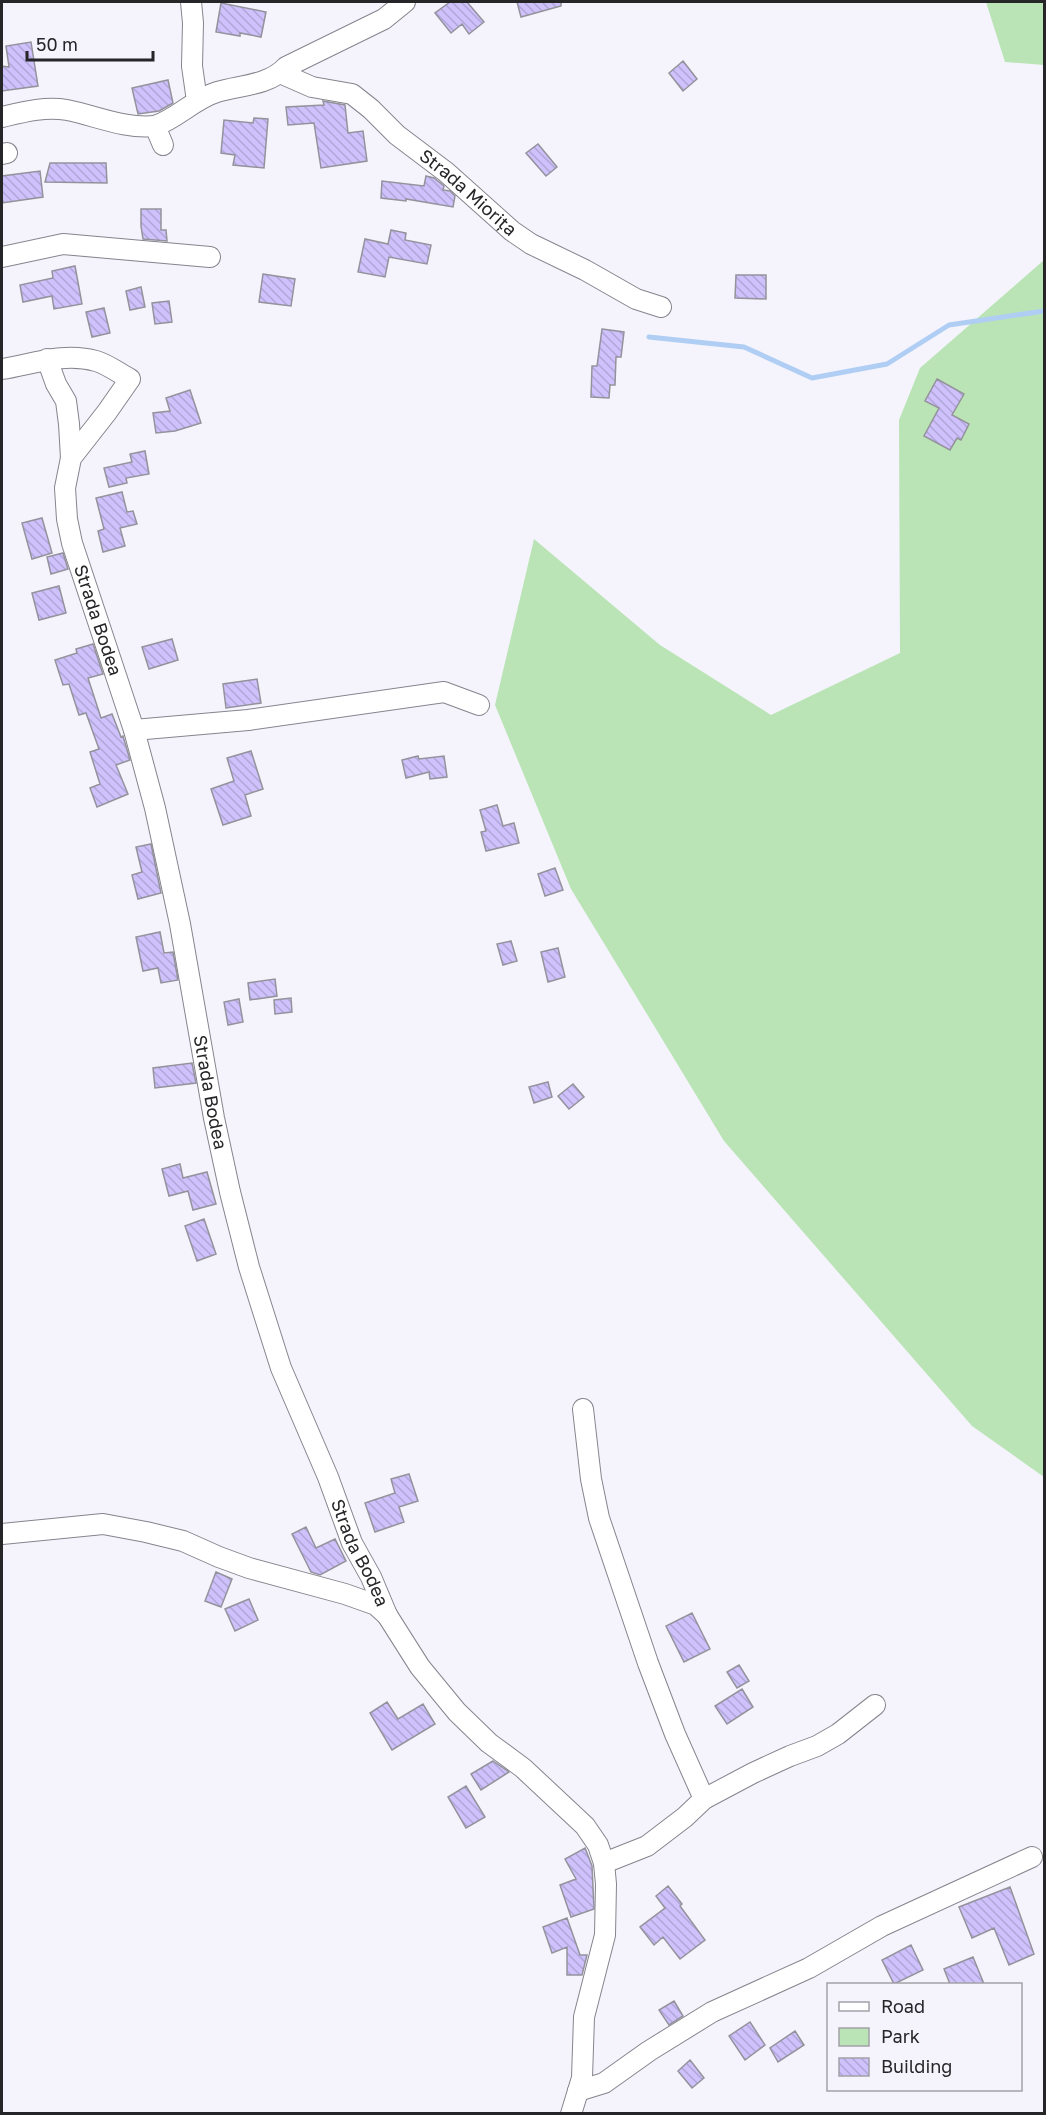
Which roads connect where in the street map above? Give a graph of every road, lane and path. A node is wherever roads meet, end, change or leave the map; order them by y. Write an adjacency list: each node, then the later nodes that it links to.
1 (191, 2): 4 (street)
2 (405, 2): 3 (street)
3 (283, 70): 4 (street); 10 (street, Strada Miorița)
4 (197, 101): 6 (street)
5 (2, 117): 6 (street)
6 (155, 126): 7 (street)
7 (164, 145)
8 (2, 257): 9 (street)
9 (210, 257)
10 (661, 307)
11 (47, 359): 12 (street, Strada Bodea); 13 (street); 13 (street, Strada Bodea)
12 (2, 369)
13 (71, 458): 15 (street, Strada Bodea)
14 (479, 705): 15 (street)
15 (134, 730): 18 (street, Strada Bodea)
16 (583, 1409): 20 (street)
17 (2, 1534): 18 (street)
18 (387, 1615): 22 (street, Strada Bodea)
19 (875, 1705): 20 (street)
20 (704, 1799): 22 (street)
21 (1032, 1857): 23 (street)
22 (604, 1863): 23 (street)
23 (578, 2091): 24 (street)
24 (571, 2114)

